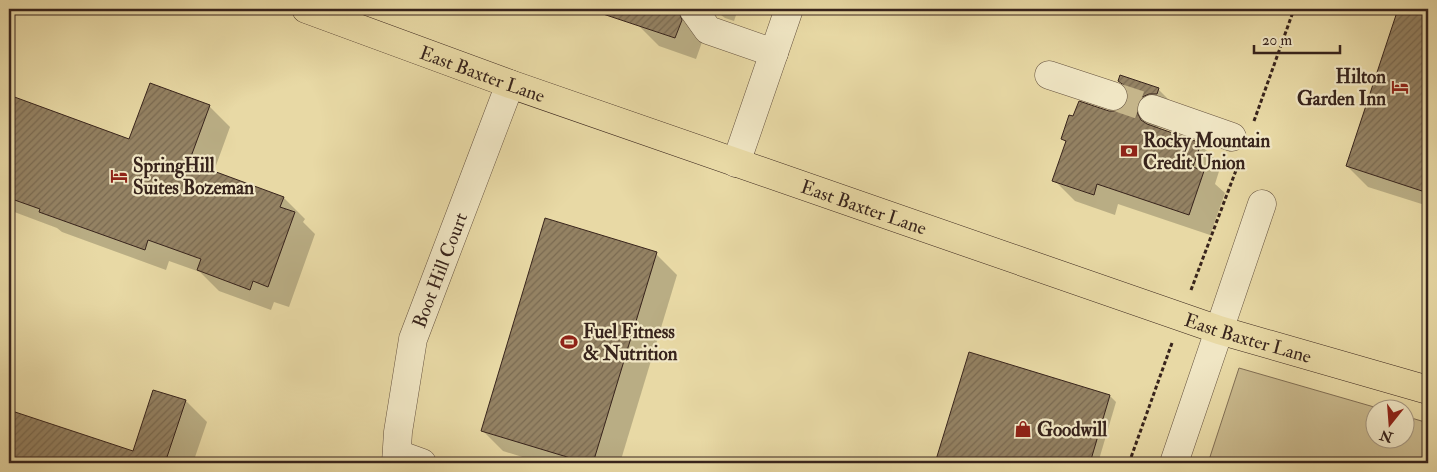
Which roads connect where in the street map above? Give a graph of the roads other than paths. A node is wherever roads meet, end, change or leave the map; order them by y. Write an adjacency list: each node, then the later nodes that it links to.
1 (306, 9): 6 (main road, East Baxter Lane)
2 (789, 9): 4 (street)
3 (705, 16): 4 (street)
4 (774, 52): 10 (street)
5 (1049, 75): 7 (street)
6 (510, 84): 10 (main road, East Baxter Lane); 14 (street, Boot Hill Court)
7 (1113, 96)
8 (1152, 109): 9 (street)
9 (1242, 140)
10 (736, 162): 12 (main road, East Baxter Lane)
11 (1262, 204): 12 (street)
12 (1219, 330): 13 (main road, East Baxter Lane); 16 (street)
13 (1428, 390)
14 (396, 459): 15 (street)
15 (422, 463)
16 (1174, 463)

